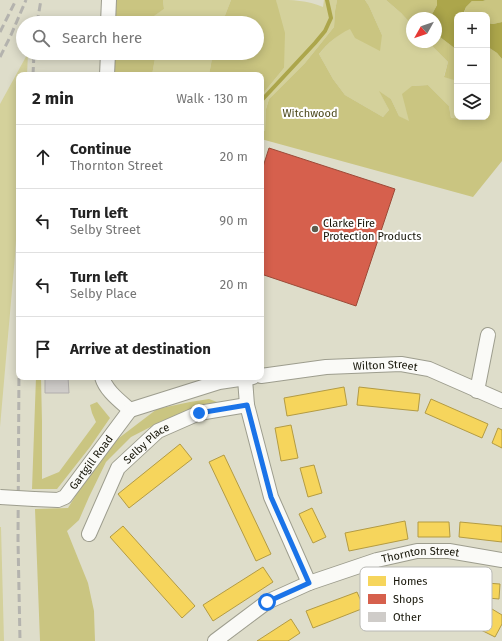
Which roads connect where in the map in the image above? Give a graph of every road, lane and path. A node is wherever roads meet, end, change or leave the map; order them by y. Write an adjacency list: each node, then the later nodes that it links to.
1 (109, 0): 2 (street)
2 (108, 16)
3 (108, 60): 4 (street)
4 (107, 72)
5 (488, 335): 10 (street)
6 (264, 376): 10 (street, Wilton Street)
7 (103, 380): 13 (street)
8 (236, 380): 13 (street)
9 (251, 380): 12 (street)
10 (477, 391): 11 (street, Wilton Street)
11 (502, 401)
12 (247, 405): 15 (street, Selby Place); 17 (street)
13 (130, 410): 14 (street, Gartgill Road, bridge)
14 (0, 498)
15 (89, 534)
16 (502, 560): 17 (street, Thornton Street)
17 (309, 583): 18 (street, Thornton Street)
18 (215, 641)

